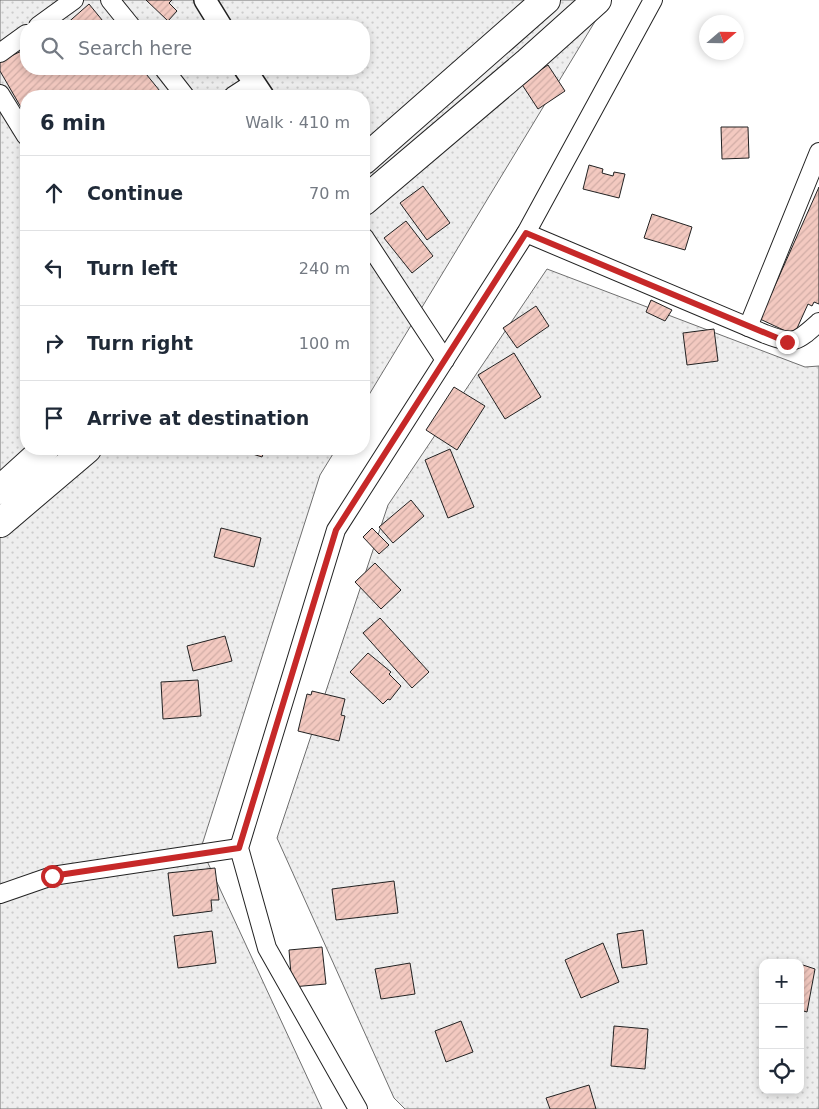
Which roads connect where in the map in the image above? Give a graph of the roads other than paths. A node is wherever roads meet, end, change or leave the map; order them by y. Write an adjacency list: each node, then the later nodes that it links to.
1 (74, 0): 7 (street)
2 (110, 0): 8 (street)
3 (205, 0): 9 (street)
4 (546, 0): 19 (main road)
5 (597, 0): 20 (main road)
6 (653, 0): 21 (street)
7 (46, 20)
8 (125, 20)
9 (217, 20)
10 (20, 38): 11 (street)
11 (0, 53)
12 (169, 75): 14 (street)
13 (254, 83): 15 (street)
14 (181, 90)
15 (243, 90)
16 (0, 94): 17 (street)
17 (20, 126)
18 (819, 152): 24 (street)
19 (370, 155)
20 (370, 196)
21 (526, 233): 24 (street); 25 (street)
22 (370, 246): 25 (street)
23 (819, 322): 24 (street)
24 (748, 326)
25 (445, 360): 30 (street)
26 (38, 455): 28 (main road)
27 (80, 455): 29 (main road)
28 (0, 490)
29 (0, 524)
30 (239, 848): 31 (street); 32 (street)
31 (0, 894)
32 (358, 1109)

